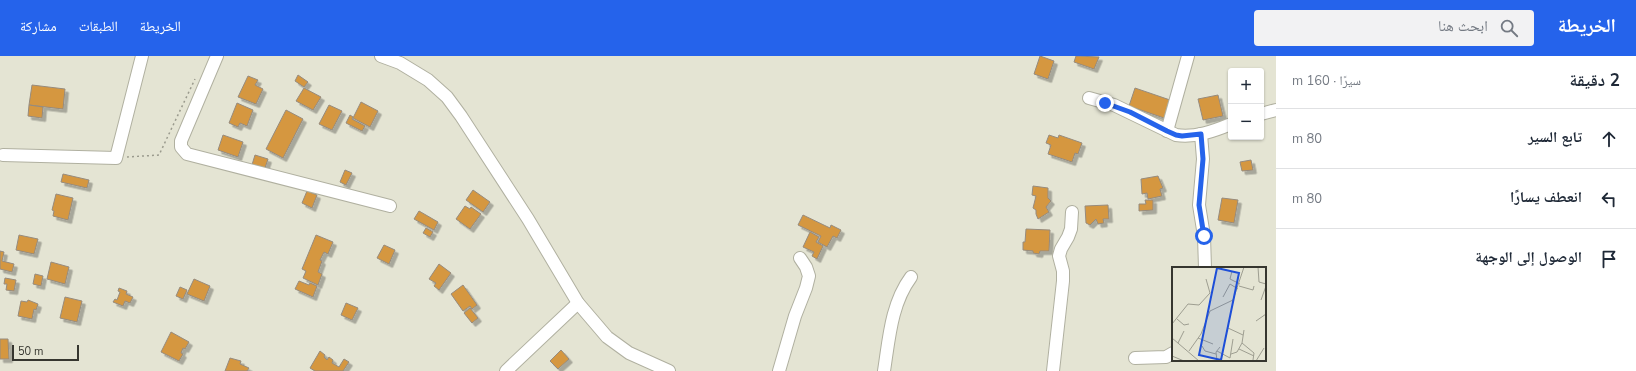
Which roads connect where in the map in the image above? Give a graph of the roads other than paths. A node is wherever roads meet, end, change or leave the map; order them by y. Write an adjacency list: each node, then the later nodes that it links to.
1 (142, 56): 11 (street)
2 (217, 56): 12 (street)
3 (381, 56): 17 (street)
4 (1188, 56): 9 (street)
5 (1089, 98): 9 (street)
6 (1276, 110): 7 (street)
7 (1264, 113)
8 (1228, 125): 10 (street)
9 (1167, 131): 10 (street)
10 (1201, 134): 15 (street)
11 (3, 154)
12 (390, 206)
13 (1072, 212): 24 (street)
14 (800, 258): 22 (street)
15 (1205, 267)
16 (911, 277): 23 (street)
17 (578, 303): 20 (street); 21 (street)
18 (1172, 353): 19 (street)
19 (1135, 358)
20 (506, 371)
21 (669, 371)
22 (779, 371)
23 (884, 371)
24 (1053, 371)

